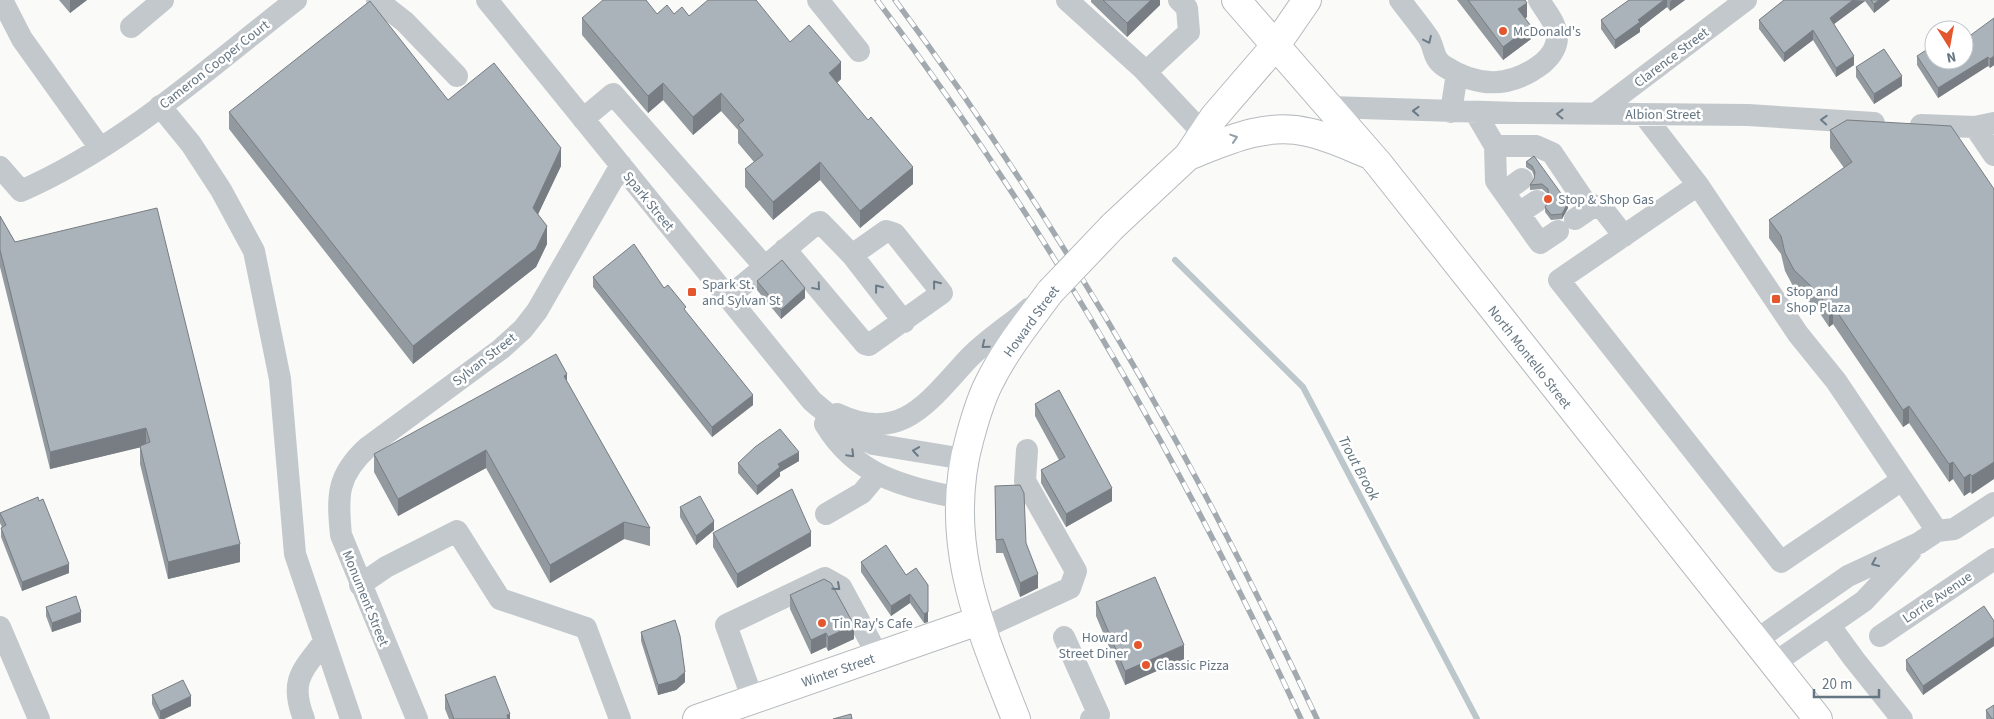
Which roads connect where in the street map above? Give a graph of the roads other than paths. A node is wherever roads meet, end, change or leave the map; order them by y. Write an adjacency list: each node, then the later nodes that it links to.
1 (2, 0): 30 (street)
2 (162, 0): 14 (street)
3 (296, 0): 20 (street, Cameron Cooper Court)
4 (377, 0): 19 (street)
5 (487, 0): 26 (street, Spark Street)
6 (818, 0): 16 (street)
7 (1066, 0): 17 (street)
8 (1179, 0): 17 (street)
9 (1236, 0): 15 (main road, North Montello Street)
10 (1306, 0): 15 (main road, Howard Street)
11 (1400, 0): 18 (street, one-way to 18)
12 (1539, 0): 18 (street)
13 (1746, 0): 24 (street, Clarence Street)
14 (131, 27)
15 (1276, 45): 21 (main road, North Montello Street); 28 (main road, Howard Street)
16 (859, 51)
17 (1146, 72): 28 (street)
18 (1457, 73): 22 (street)
19 (457, 76)
20 (160, 106): 30 (street, Cameron Cooper Court); 63 (street)
21 (1330, 107): 22 (street, Albion Street, one-way to 21); 31 (main road, North Montello Street)
22 (1451, 112): 23 (street, Albion Street)
23 (1475, 112): 24 (street, Albion Street, one-way to 23); 29 (street)
24 (1595, 114): 25 (street, Albion Street)
25 (1644, 115): 27 (street, Albion Street, one-way to 25); 36 (street)
26 (583, 119): 34 (street, Spark Street); 41 (street)
27 (1984, 125): 33 (street)
28 (1203, 133): 32 (main road, Howard Street)
29 (1495, 146): 37 (street); 37 (street)
30 (100, 148): 35 (street, Cameron Cooper Court)
31 (1371, 154): 32 (main road, one-way to 31); 62 (main road, North Montello Street)
32 (1188, 156): 42 (main road, Howard Street, bridge)
33 (1994, 156)
34 (621, 165): 43 (street, Spark Street); 48 (street, Sylvan Street)
35 (0, 167)
36 (1698, 185): 38 (street); 50 (street)
37 (1548, 199): 38 (street)
38 (1624, 236): 50 (street)
39 (785, 249): 40 (street); 41 (street); 44 (street, one-way to 44)
40 (852, 255): 44 (street, one-way to 40); 44 (street, one-way to 40)
41 (765, 267): 43 (street)
42 (1050, 292): 45 (street, Spark Street, one-way to 45); 47 (main road, Howard Street)
43 (727, 298): 45 (street, Spark Street)
44 (904, 322)
45 (812, 401): 47 (street, Spark Street, one-way to 45); 49 (street, Spark Street, one-way to 49)
46 (1027, 450): 57 (street)
47 (964, 458): 51 (main road, Howard Street)
48 (345, 472): 56 (street, Monument Street)
49 (877, 475): 51 (street, Spark Street); 53 (street)
50 (1902, 480): 54 (street)
51 (959, 498): 57 (main road, Howard Street)
52 (1994, 503): 54 (street)
53 (826, 514)
54 (1928, 537): 58 (street); 62 (street, one-way to 62)
55 (1994, 559): 60 (street, Lorrie Avenue)
56 (360, 585): 70 (street, Monument Street); 71 (street)
57 (980, 625): 64 (main road, Winter Street); 73 (main road, Howard Street)
58 (1830, 626): 65 (street); 76 (street)
59 (0, 628): 67 (street)
60 (1880, 636)
61 (1064, 637): 74 (street)
62 (1755, 641): 65 (main road, North Montello Street)
63 (324, 642): 68 (street); 69 (street)
64 (878, 656): 66 (main road, Winter Street); 66 (street, one-way to 64)
65 (1773, 664): 75 (main road, North Montello Street)
66 (753, 700): 72 (main road, Winter Street)
67 (39, 719)
68 (304, 719)
69 (351, 719)
70 (417, 719)
71 (620, 719)
72 (697, 719)
73 (1016, 719)
74 (1090, 719)
75 (1818, 719)
76 (1902, 719)

